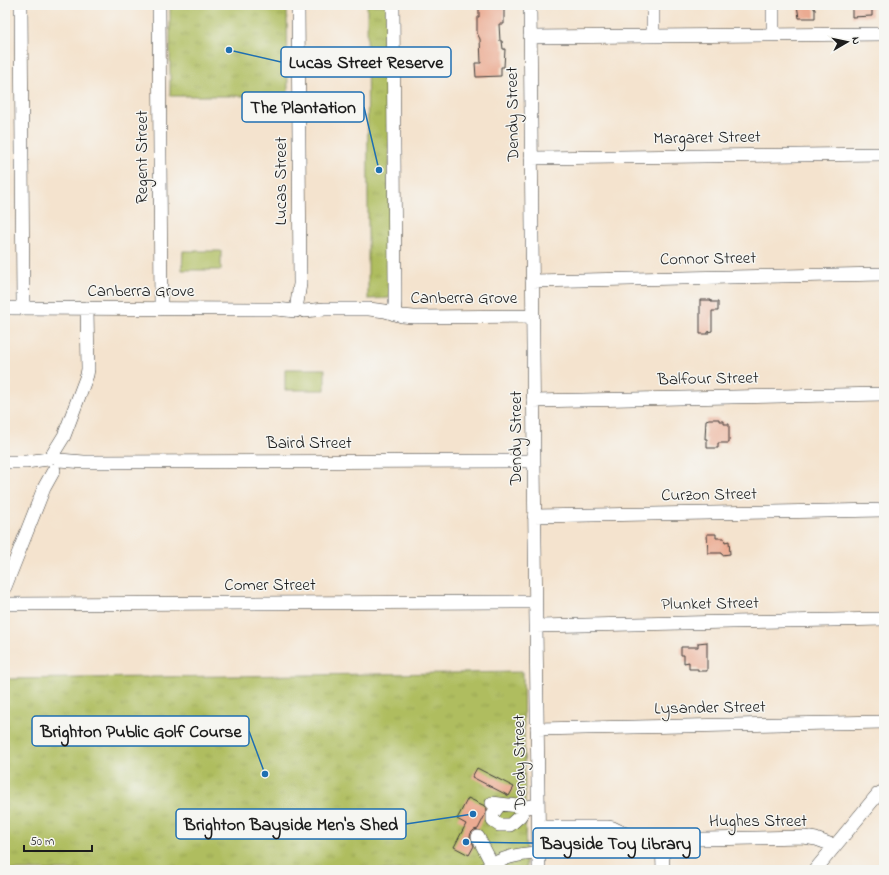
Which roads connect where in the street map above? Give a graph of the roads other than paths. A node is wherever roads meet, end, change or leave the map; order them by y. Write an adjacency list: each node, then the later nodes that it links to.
1 (21, 5): 18 (street)
2 (159, 5): 20 (street, Regent Street)
3 (298, 5): 16 (street, Lucas Street)
4 (393, 5): 21 (street)
5 (530, 5): 11 (street, Dendy Street)
6 (653, 5): 10 (street)
7 (773, 5): 9 (street)
8 (884, 34): 9 (street)
9 (773, 35): 10 (street)
10 (653, 36): 11 (street)
11 (530, 37): 13 (street, Dendy Street)
12 (884, 154): 13 (street, Margaret Street)
13 (531, 158): 15 (street, Dendy Street)
14 (884, 274): 15 (street, Connor Street)
15 (532, 281): 22 (street, Dendy Street)
16 (300, 306): 20 (street, Canberra Grove); 21 (street, Canberra Grove)
17 (5, 308): 18 (street, Canberra Grove)
18 (23, 308): 19 (street, Canberra Grove)
19 (87, 308): 20 (street, Canberra Grove); 27 (street)
20 (161, 309)
21 (394, 314): 22 (street, Canberra Grove)
22 (533, 316): 24 (street, Dendy Street)
23 (884, 394): 24 (street, Balfour Street)
24 (533, 401): 25 (street, Dendy Street)
25 (534, 461): 27 (street, Baird Street); 29 (street, Dendy Street)
26 (5, 462): 27 (street, Baird Street)
27 (53, 463): 30 (street)
28 (884, 510): 29 (street, Curzon Street)
29 (534, 516): 31 (street, Dendy Street)
30 (5, 587)
31 (536, 602): 32 (street, Comer Street); 34 (street, Dendy Street)
32 (5, 604)
33 (884, 619): 34 (street, Plunket Street)
34 (536, 626): 36 (street, Dendy Street)
35 (884, 722): 36 (street, Lysander Street)
36 (537, 729): 38 (street, Dendy Street)
37 (884, 791): 42 (street)
38 (532, 806): 38 (street); 39 (street, Dendy Street)
39 (539, 827): 41 (street, Hughes Street); 43 (street, Dendy Street)
40 (478, 838): 44 (street)
41 (662, 840): 42 (street, Hughes Street); 46 (street)
42 (835, 846): 47 (street)
43 (539, 853): 44 (street); 45 (street, Dendy Street)
44 (488, 867)
45 (539, 870)
46 (663, 870)
47 (815, 870)

